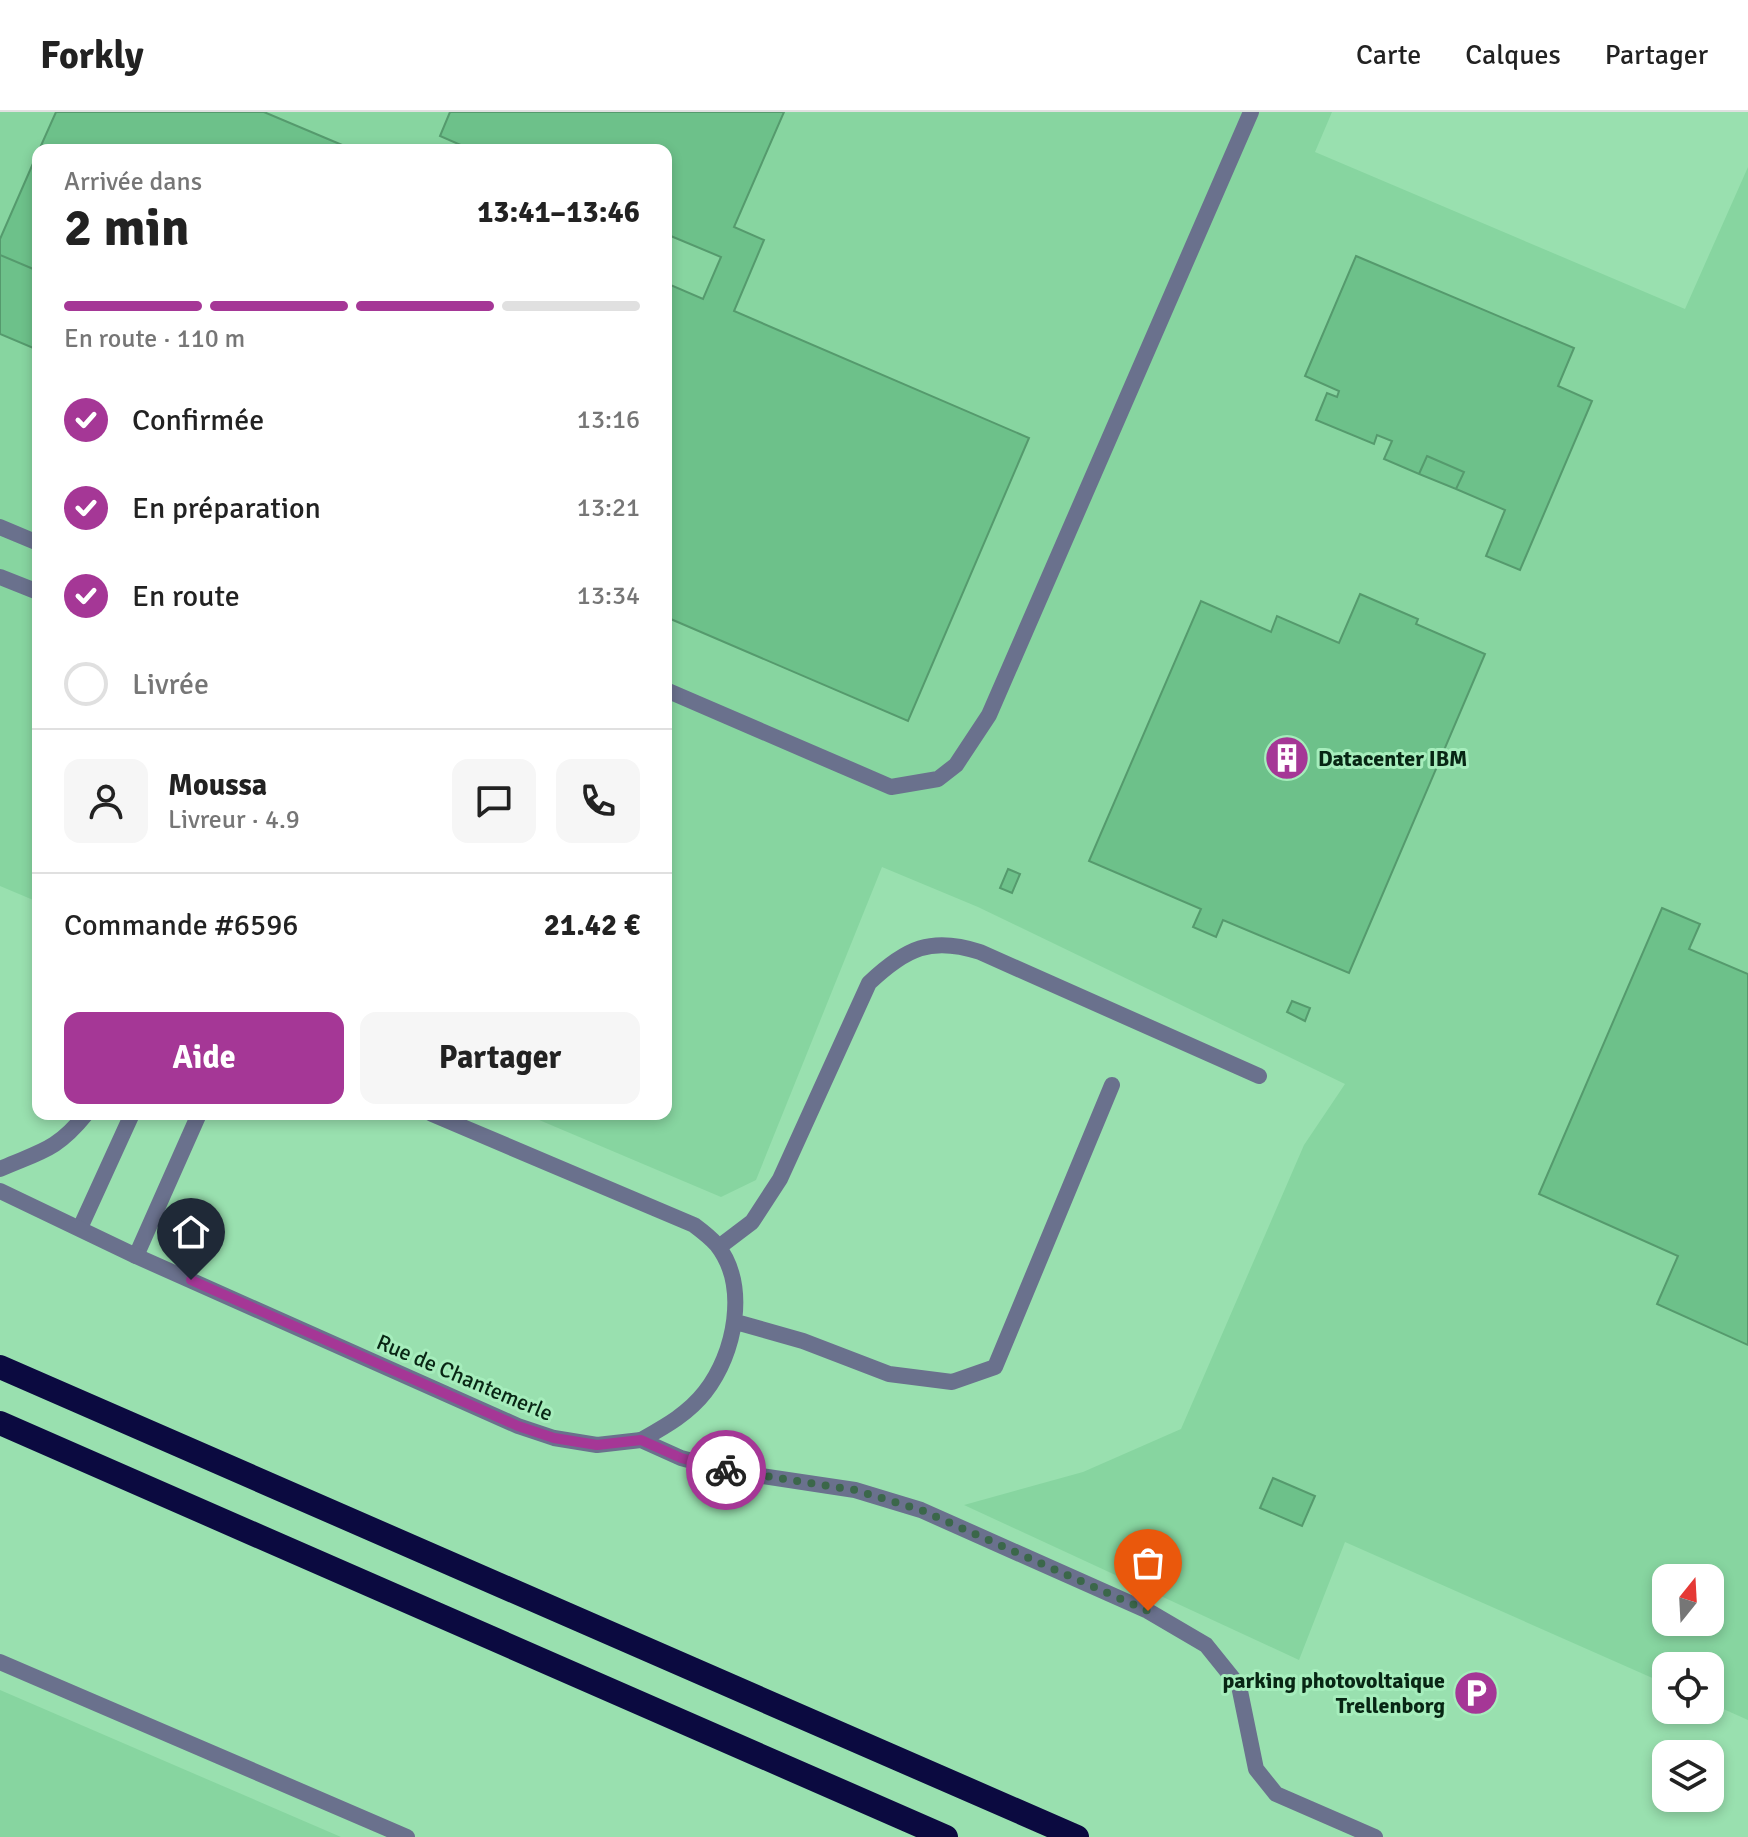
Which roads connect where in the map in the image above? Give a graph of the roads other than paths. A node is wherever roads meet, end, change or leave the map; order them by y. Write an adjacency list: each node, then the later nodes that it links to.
1 (1251, 112): 6 (street)
2 (0, 527): 3 (street)
3 (32, 540)
4 (0, 577): 5 (street)
5 (32, 590)
6 (672, 693)
7 (1259, 1076): 16 (street)
8 (1112, 1085): 18 (street)
9 (81, 1120): 13 (street)
10 (129, 1120): 15 (street)
11 (196, 1120): 17 (street)
12 (446, 1120): 16 (street)
13 (0, 1169)
14 (0, 1191): 15 (street, Rue de Chantemerle)
15 (80, 1228): 17 (street, Rue de Chantemerle)
16 (719, 1247): 18 (street)
17 (136, 1256): 21 (street, Rue de Chantemerle)
18 (736, 1322): 21 (street)
19 (0, 1367): 25 (highway)
20 (0, 1423): 24 (highway)
21 (641, 1440): 26 (street)
22 (0, 1662): 23 (street)
23 (407, 1837)
24 (946, 1837)
25 (1077, 1837)
26 (1375, 1837)

